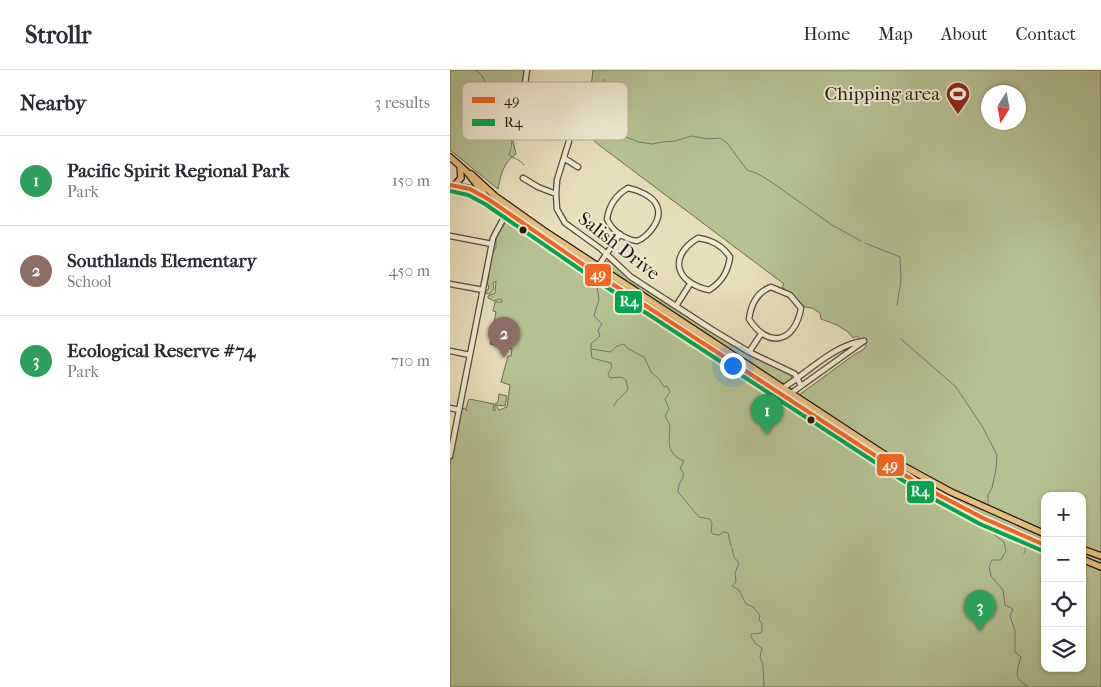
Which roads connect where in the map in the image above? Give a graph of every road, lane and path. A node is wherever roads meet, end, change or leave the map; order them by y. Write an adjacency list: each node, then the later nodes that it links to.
1 (569, 140): 3 (street, Salish Drive)
2 (450, 157): 4 (main road)
3 (564, 158): 5 (street); 11 (street, Salish Drive)
4 (460, 166): 6 (main road); 8 (main road)
5 (578, 167)
6 (467, 172): 10 (main road); 12 (main road)
7 (523, 178): 11 (street)
8 (452, 186): 9 (main road)
9 (470, 189): 10 (main road); 12 (main road)
10 (483, 191): 12 (main road)
11 (556, 194): 18 (street, Salish Drive)
12 (491, 197): 13 (main road); 14 (main road)
13 (507, 205): 14 (street); 19 (main road)
14 (507, 213): 17 (street); 19 (main road)
15 (620, 234): 15 (street); 18 (street)
16 (450, 236): 17 (street)
17 (492, 244): 22 (street)
18 (607, 254): 19 (street); 23 (street, Salish Drive)
19 (596, 270): 30 (main road); 31 (main road)
20 (450, 284): 22 (street)
21 (690, 284): 21 (street); 23 (street)
22 (483, 290): 27 (street)
23 (676, 306): 26 (street, Salish Drive)
24 (761, 334): 24 (street); 26 (street)
25 (450, 351): 27 (street)
26 (749, 352): 28 (street, Salish Drive)
27 (470, 355): 33 (street)
28 (796, 379): 29 (street, Salish Drive); 29 (street); 30 (street)
29 (801, 386): 31 (street)
30 (783, 388): 31 (main road)
31 (788, 395): 35 (main road); 36 (main road)
32 (450, 408): 33 (street)
33 (459, 410): 34 (street)
34 (450, 456)
35 (1041, 532)
36 (1041, 542)
37 (1086, 550): 38 (main road)
38 (1101, 556)
39 (1086, 561): 40 (main road)
40 (1101, 567)

